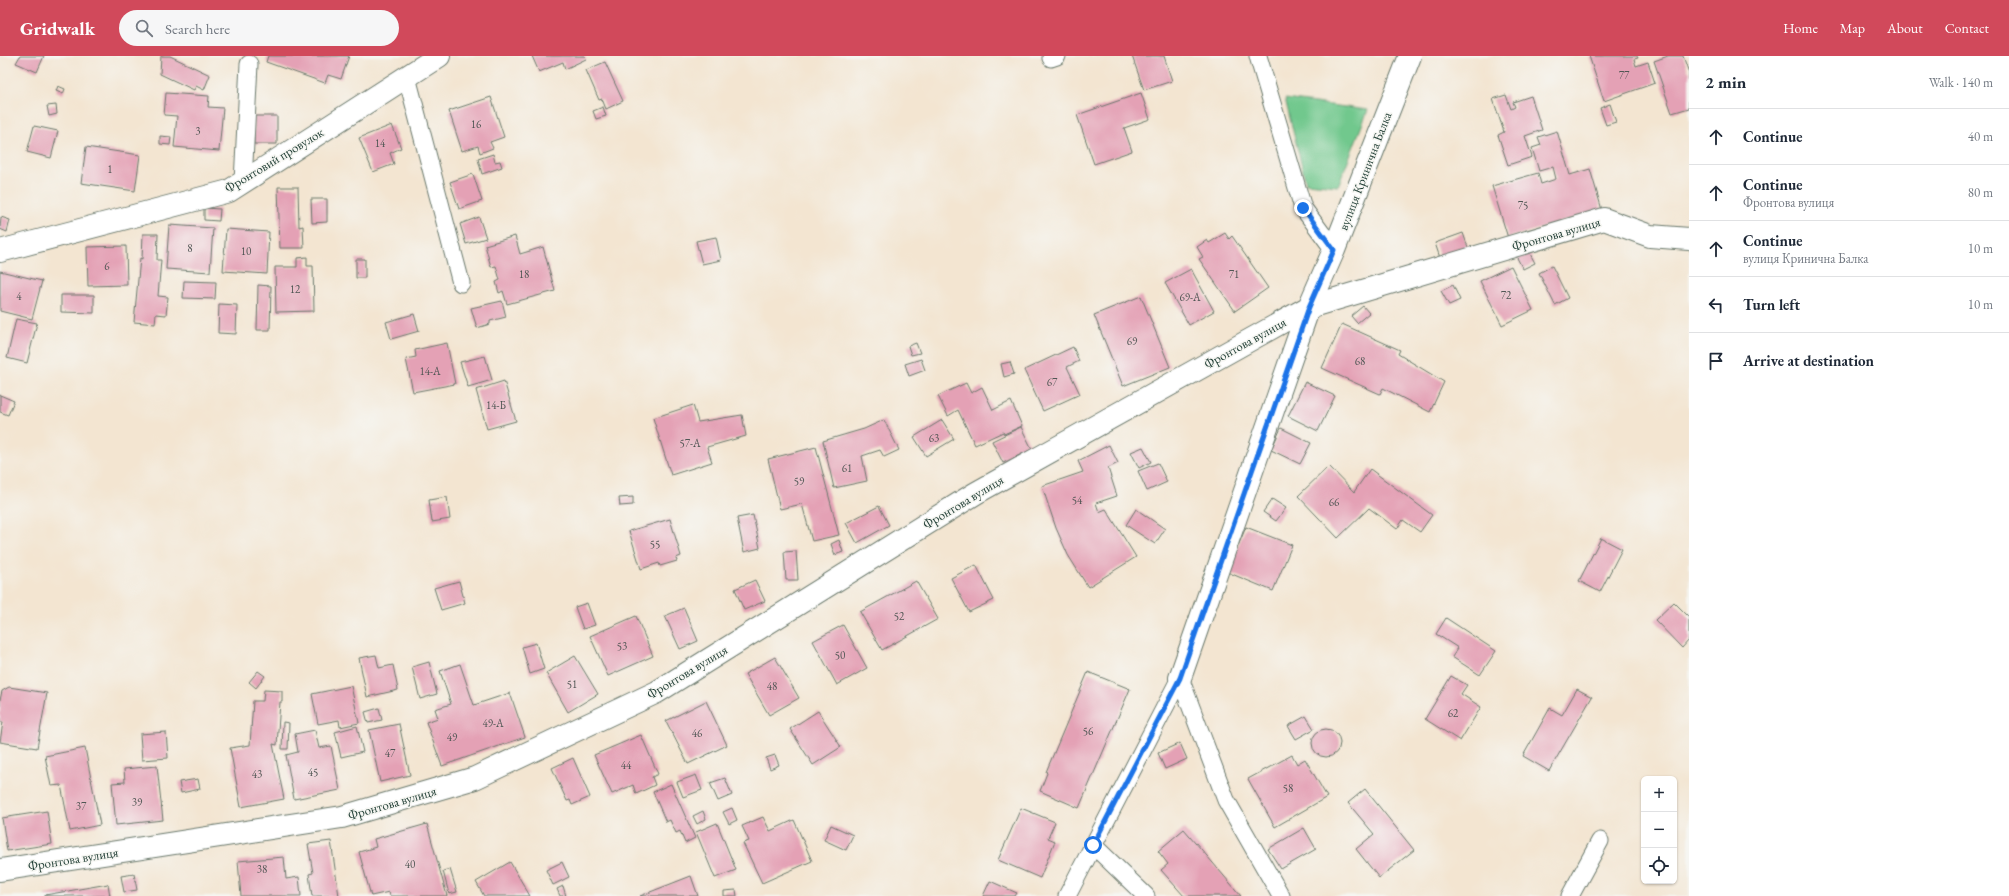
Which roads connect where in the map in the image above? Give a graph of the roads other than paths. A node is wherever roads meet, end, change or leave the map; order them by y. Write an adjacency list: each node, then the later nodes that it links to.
1 (439, 56): 5 (street, Фронтовий провулок)
2 (1258, 56): 8 (lane)
3 (1410, 56): 8 (street, вулиця Кринична Балка)
4 (249, 64): 6 (lane)
5 (407, 77): 6 (street, Фронтовий провулок); 10 (lane)
6 (243, 182): 9 (street, Фронтовий провулок)
7 (1689, 239): 11 (street, Фронтова вулиця)
8 (1334, 250): 11 (street, вулиця Кринична Балка)
9 (0, 251)
10 (461, 283)
11 (1309, 307): 12 (street, Фронтова вулиця); 15 (street, Фронтова вулиця)
12 (1180, 678): 14 (lane); 18 (lane)
13 (1600, 841): 19 (lane)
14 (1093, 845): 16 (lane); 17 (lane)
15 (0, 870)
16 (1067, 896)
17 (1146, 896)
18 (1282, 896)
19 (1570, 896)

